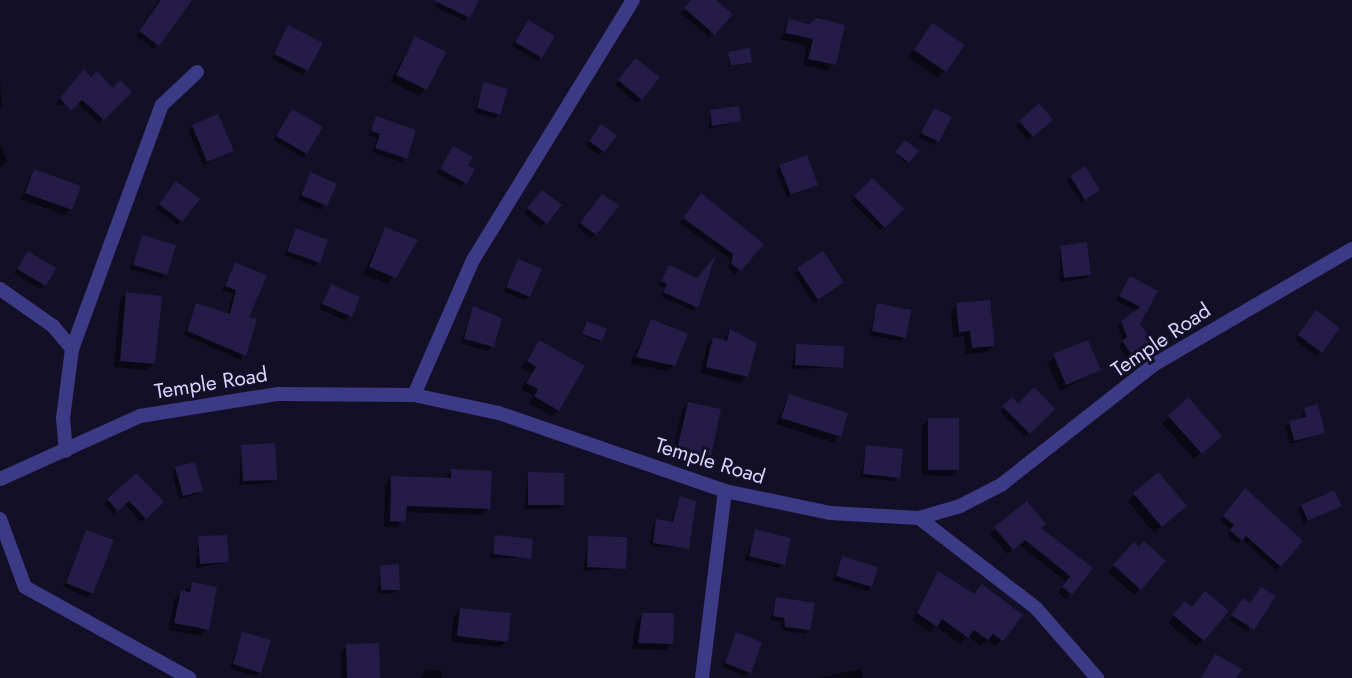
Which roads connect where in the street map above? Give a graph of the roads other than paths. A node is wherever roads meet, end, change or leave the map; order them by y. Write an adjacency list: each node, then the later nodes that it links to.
1 (633, 0): 6 (street)
2 (197, 72): 5 (street)
3 (1352, 249): 10 (street, Temple Road)
4 (0, 289): 5 (street)
5 (72, 349): 7 (street)
6 (414, 395): 7 (street, Temple Road); 9 (street, Temple Road)
7 (66, 451): 8 (street, Temple Road)
8 (0, 479)
9 (725, 491): 10 (street, Temple Road); 13 (street)
10 (919, 518): 14 (street)
11 (0, 519): 12 (street)
12 (189, 678)
13 (702, 678)
14 (1097, 678)

